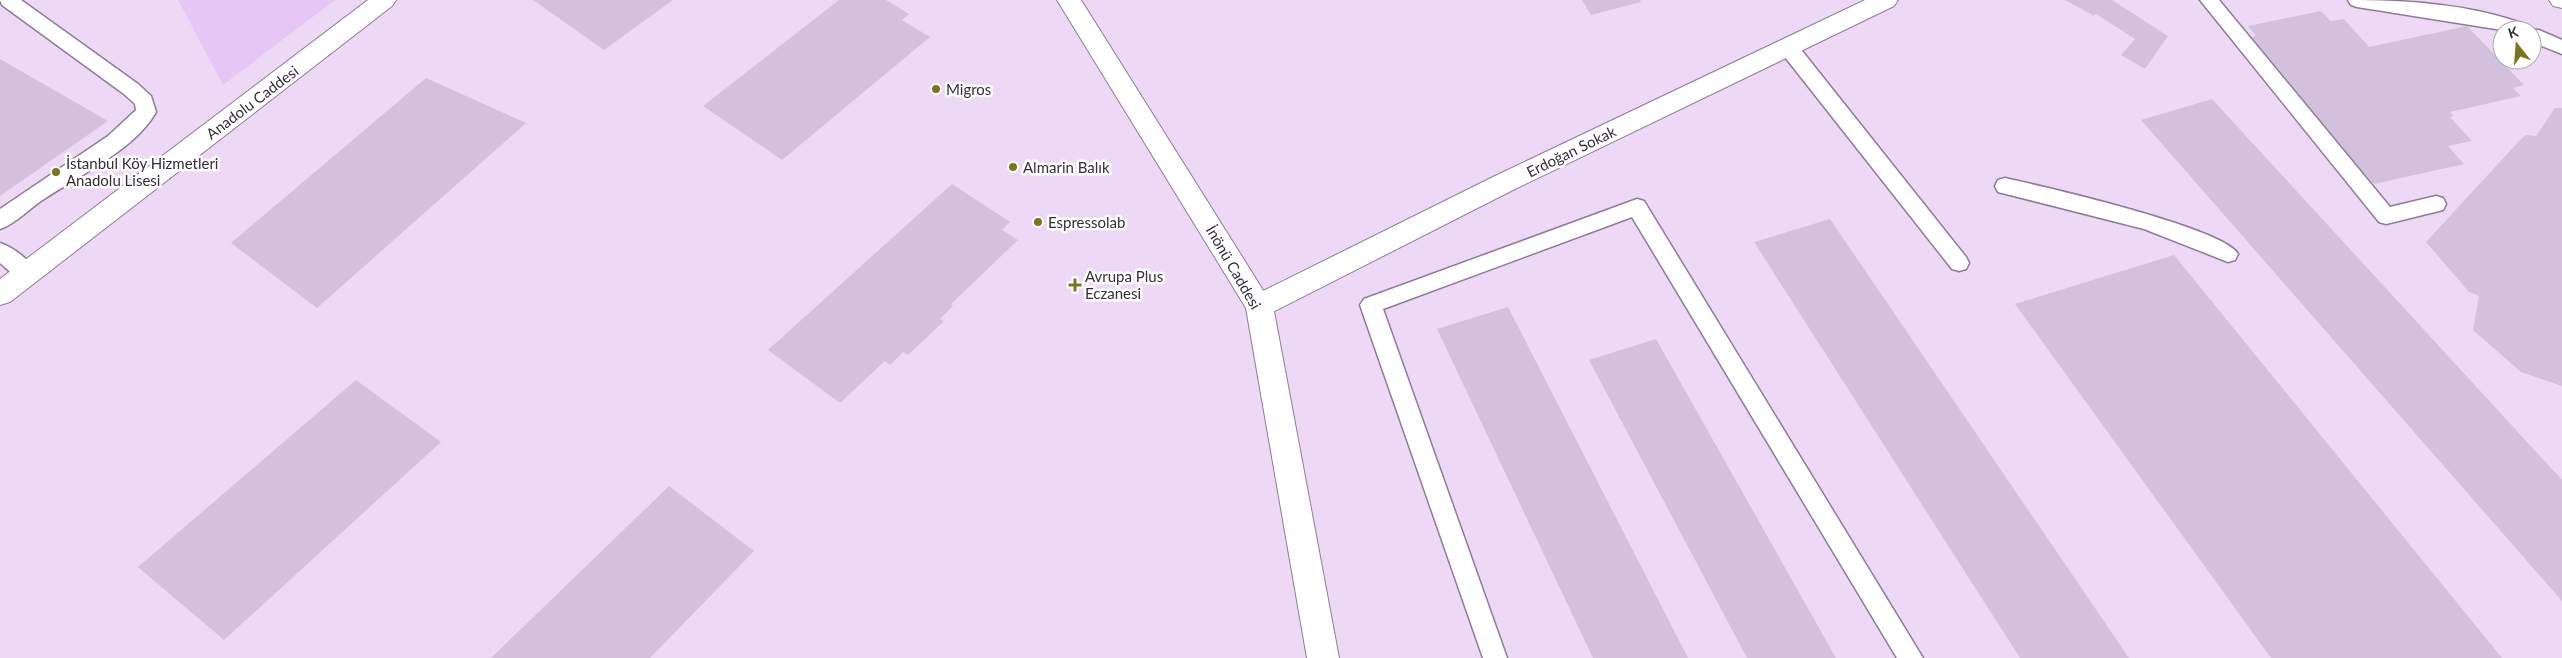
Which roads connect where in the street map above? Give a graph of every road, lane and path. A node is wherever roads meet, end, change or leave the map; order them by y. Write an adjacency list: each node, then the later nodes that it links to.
1 (8, 0): 13 (lane)
2 (384, 0): 17 (street, Anadolu Caddesi)
3 (1069, 0): 19 (street, İnönü Caddesi)
4 (1886, 0): 9 (street, Erdoğan Sokak)
5 (2208, 0): 12 (lane)
6 (2358, 0): 7 (lane)
7 (2492, 21)
8 (2542, 39): 10 (lane)
9 (1788, 47): 16 (lane); 19 (street, Erdoğan Sokak)
10 (2562, 47)
11 (2006, 186): 15 (lane)
12 (2436, 204)
13 (0, 221)
14 (0, 251): 17 (lane)
15 (2228, 254)
16 (1959, 263)
17 (27, 273): 18 (street, Anadolu Caddesi)
18 (0, 294)
19 (1259, 306): 20 (street, İnönü Caddesi)
20 (1323, 658)
21 (1495, 658): 22 (lane)
22 (1911, 658)

